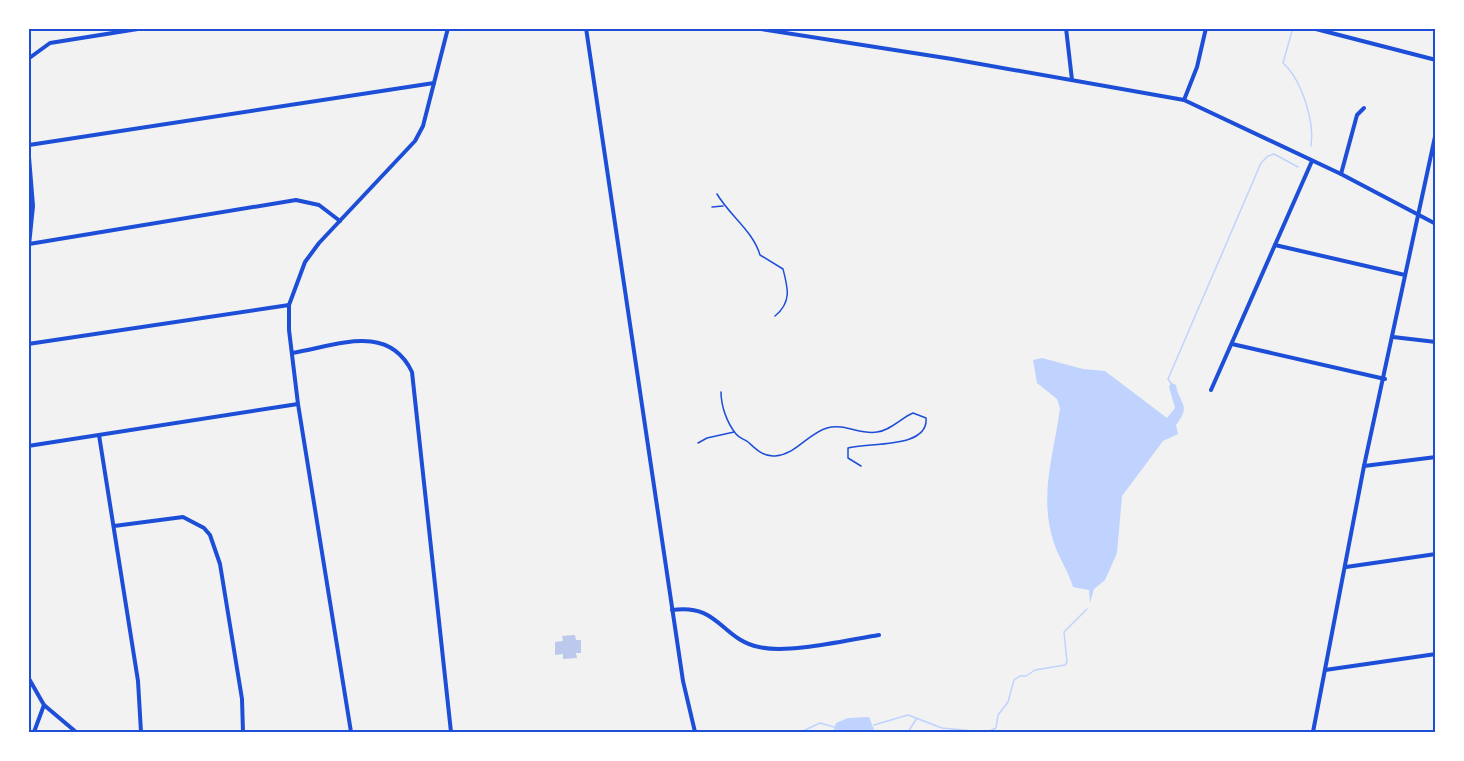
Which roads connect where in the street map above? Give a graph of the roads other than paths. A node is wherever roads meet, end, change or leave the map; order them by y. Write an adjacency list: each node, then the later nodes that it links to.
1 (144, 28): 8 (street)
2 (448, 28): 11 (street)
3 (586, 28): 41 (street)
4 (754, 28): 10 (street)
5 (1066, 28): 10 (street)
6 (1206, 28): 12 (street)
7 (1312, 28): 9 (street)
8 (28, 58)
9 (1436, 60)
10 (1072, 80): 12 (street)
11 (434, 83): 15 (street); 20 (street)
12 (1184, 100): 16 (street)
13 (1364, 108): 17 (street)
14 (1436, 132): 19 (street)
15 (28, 145): 18 (street)
16 (1312, 161): 17 (street); 22 (street)
17 (1341, 174): 19 (street)
18 (30, 177): 23 (street)
19 (1418, 216): 21 (street); 24 (street)
20 (340, 221): 23 (street); 25 (street)
21 (1436, 224)
22 (1274, 244): 24 (street); 29 (street)
23 (29, 245)
24 (1405, 275): 26 (street)
25 (289, 304): 28 (street); 30 (street)
26 (1393, 337): 27 (street); 31 (street)
27 (1436, 342)
28 (28, 344)
29 (1232, 344): 31 (street); 32 (street)
30 (291, 353): 33 (street); 52 (street)
31 (1385, 379): 37 (street)
32 (1211, 390)
33 (298, 404): 34 (street); 51 (street)
34 (99, 435): 35 (street); 38 (street)
35 (28, 446)
36 (1436, 457): 37 (street)
37 (1364, 466): 40 (street)
38 (114, 526): 49 (street); 50 (street)
39 (1436, 554): 40 (street)
40 (1346, 567): 44 (street)
41 (672, 610): 42 (street); 53 (street)
42 (879, 636)
43 (1436, 654): 44 (street)
44 (1325, 670): 54 (street)
45 (28, 677): 46 (street)
46 (44, 705): 47 (street); 48 (street)
47 (34, 732)
48 (76, 732)
49 (141, 732)
50 (243, 732)
51 (351, 732)
52 (451, 732)
53 (695, 732)
54 (1312, 732)

